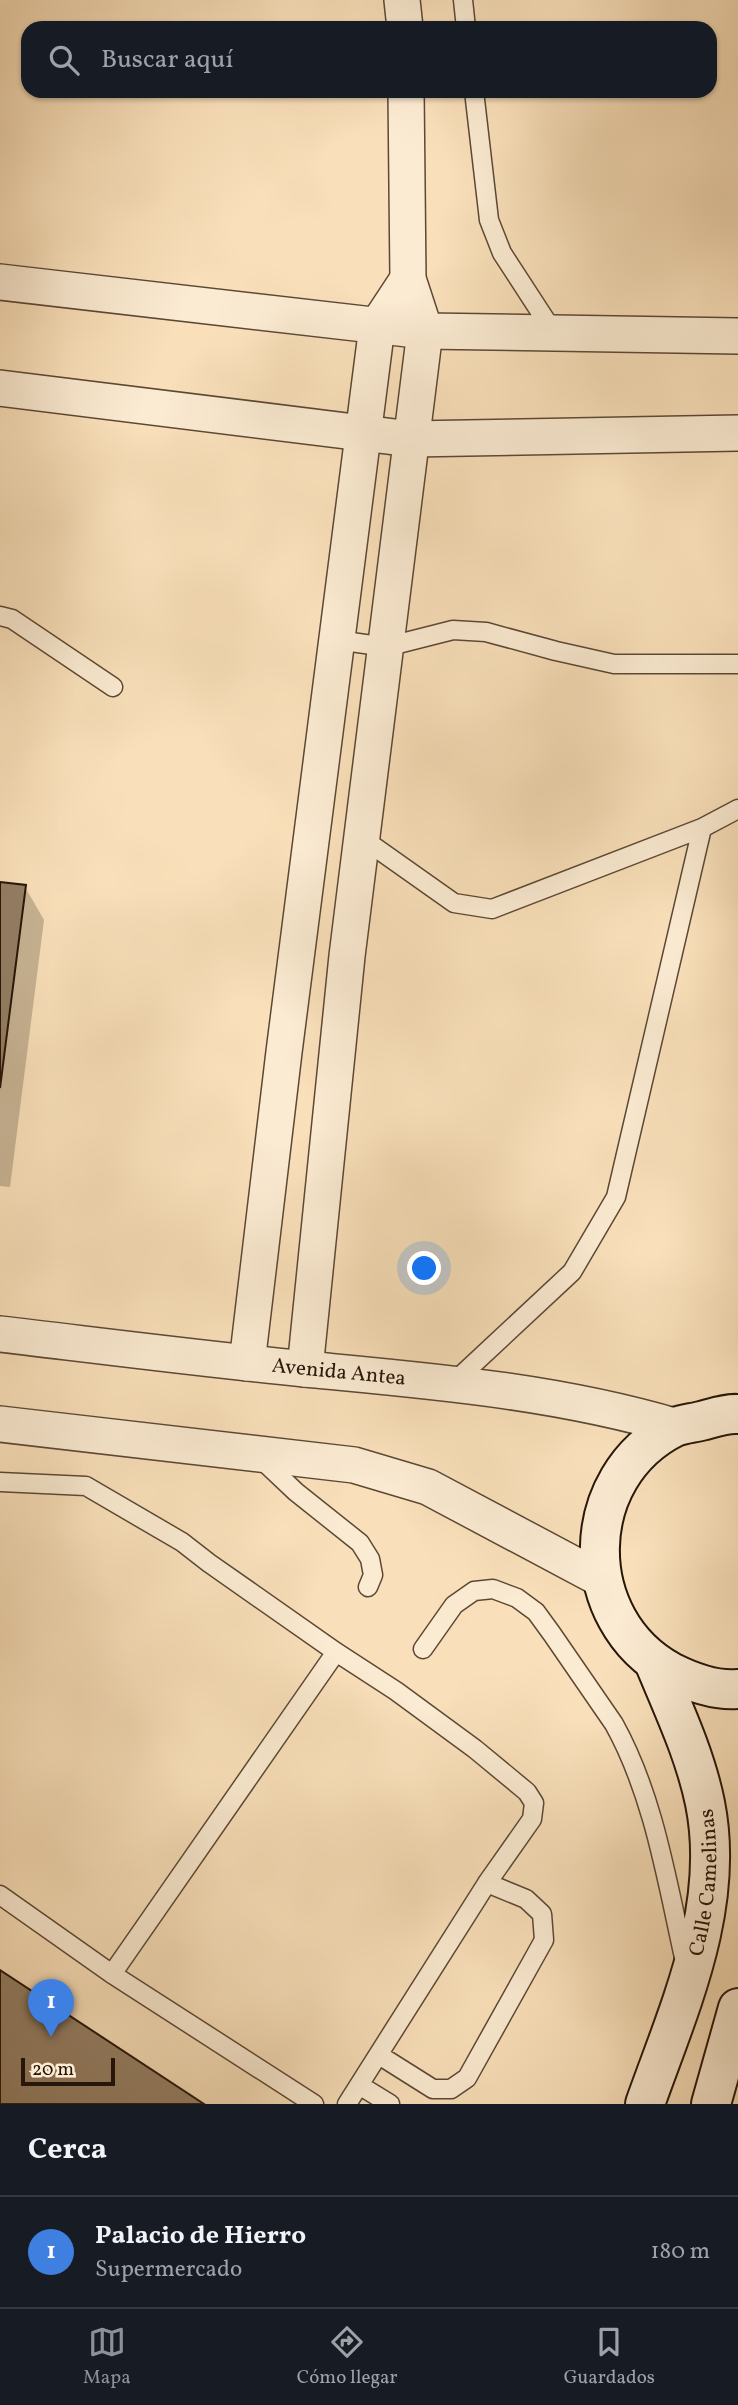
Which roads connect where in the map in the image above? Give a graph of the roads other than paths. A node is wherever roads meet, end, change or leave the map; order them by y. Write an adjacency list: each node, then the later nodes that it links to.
1 (402, 0): 3 (street)
2 (463, 0): 4 (lane)
3 (404, 21)
4 (465, 21)
5 (406, 98): 7 (street)
6 (475, 98): 11 (lane)
7 (408, 279): 9 (street); 10 (street)
8 (0, 282): 9 (street)
9 (377, 326): 10 (street); 14 (street)
10 (425, 331): 11 (street); 16 (street)
11 (554, 333): 12 (street)
12 (738, 336)
13 (0, 388): 14 (street)
14 (364, 433): 16 (street); 18 (street)
15 (738, 433): 16 (street)
16 (411, 439): 19 (street)
17 (0, 616): 21 (lane)
18 (337, 640): 19 (lane); 25 (street)
19 (386, 646): 20 (lane); 24 (street)
20 (738, 664)
21 (113, 687)
22 (738, 809): 23 (lane)
23 (702, 828): 24 (lane); 30 (lane)
24 (362, 838): 26 (street)
25 (297, 949): 26 (street); 28 (street)
26 (346, 956): 29 (street)
27 (0, 1334): 28 (street, Avenida Antea)
28 (247, 1363): 29 (street, Avenida Antea)
29 (305, 1369): 30 (street, Avenida Antea)
30 (453, 1383): 33 (street, Avenida Antea)
31 (737, 1413): 33 (main road)
32 (0, 1424): 34 (street)
33 (677, 1427): 36 (main road)
34 (255, 1454): 36 (street); 37 (lane)
35 (0, 1482): 39 (lane)
36 (601, 1579): 40 (main road)
37 (368, 1587)
38 (423, 1649): 45 (lane)
39 (336, 1653): 42 (lane); 44 (lane)
40 (654, 1662): 41 (main road); 45 (main road, Calle Camelinas)
41 (738, 1689)
42 (487, 1883): 47 (lane); 47 (lane)
43 (0, 1895): 44 (lane)
44 (112, 1974): 49 (lane)
45 (689, 1978): 52 (main road, Calle Camelinas)
46 (738, 2008): 53 (main road)
47 (379, 2055): 48 (lane)
48 (359, 2085): 50 (lane); 51 (lane)
49 (314, 2104)
50 (347, 2104)
51 (390, 2104)
52 (645, 2104)
53 (711, 2104)

